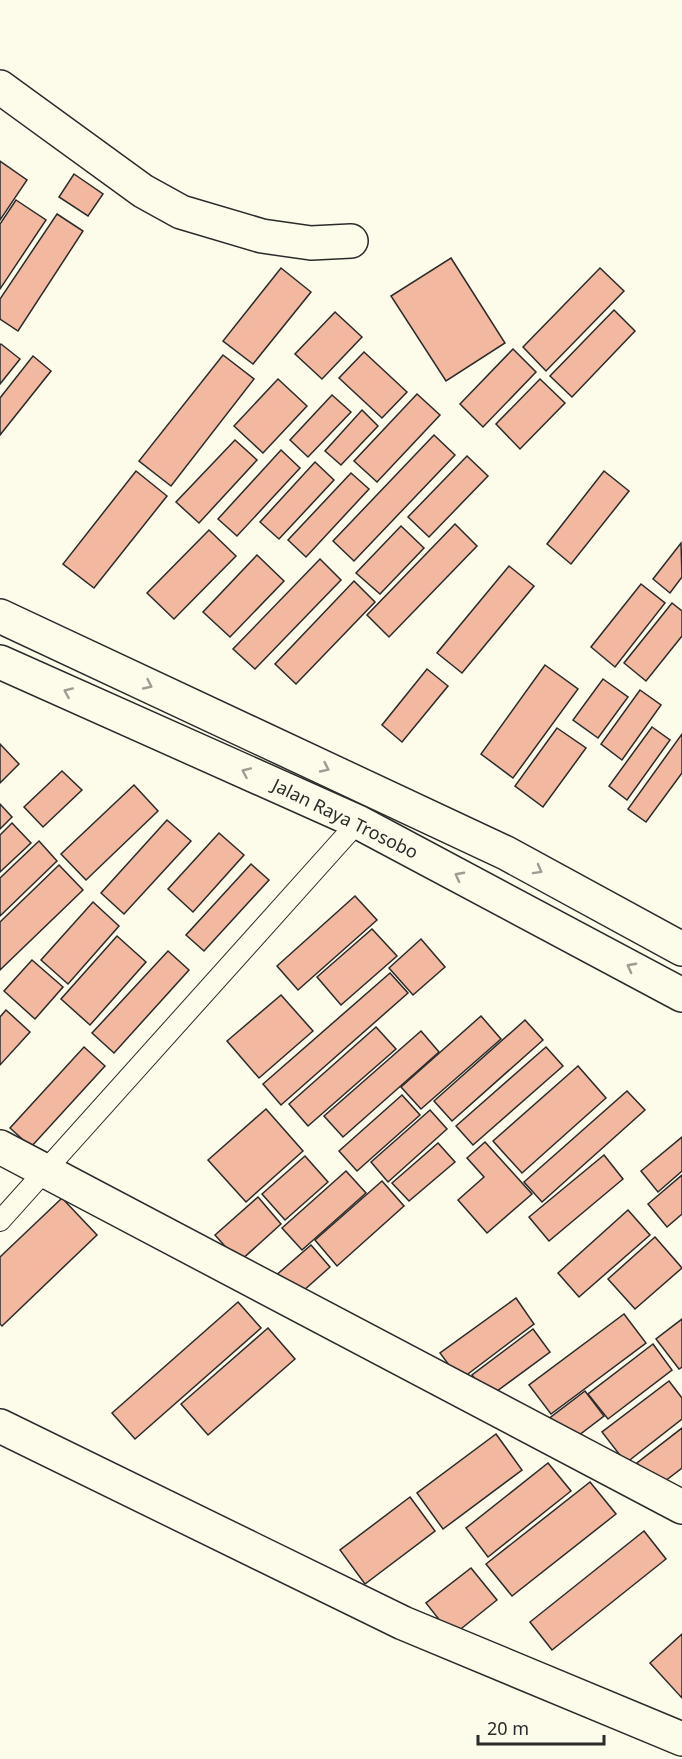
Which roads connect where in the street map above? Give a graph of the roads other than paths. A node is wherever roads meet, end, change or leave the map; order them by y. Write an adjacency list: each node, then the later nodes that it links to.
1 (0, 87): 2 (main road)
2 (351, 241)
3 (0, 616): 4 (main road, Jalan Raya Trosobo)
4 (36, 633): 5 (main road); 7 (main road, Jalan Raya Trosobo, one-way to 7)
5 (2, 663): 6 (main road, Jalan Raya Trosobo, one-way to 5)
6 (358, 822): 8 (main road, Jalan Raya Trosobo, one-way to 6); 10 (lane)
7 (682, 949)
8 (682, 995)
9 (0, 1147): 10 (main road)
10 (45, 1171): 11 (lane); 13 (main road)
11 (0, 1221)
12 (0, 1426): 14 (main road)
13 (682, 1507)
14 (682, 1739)

